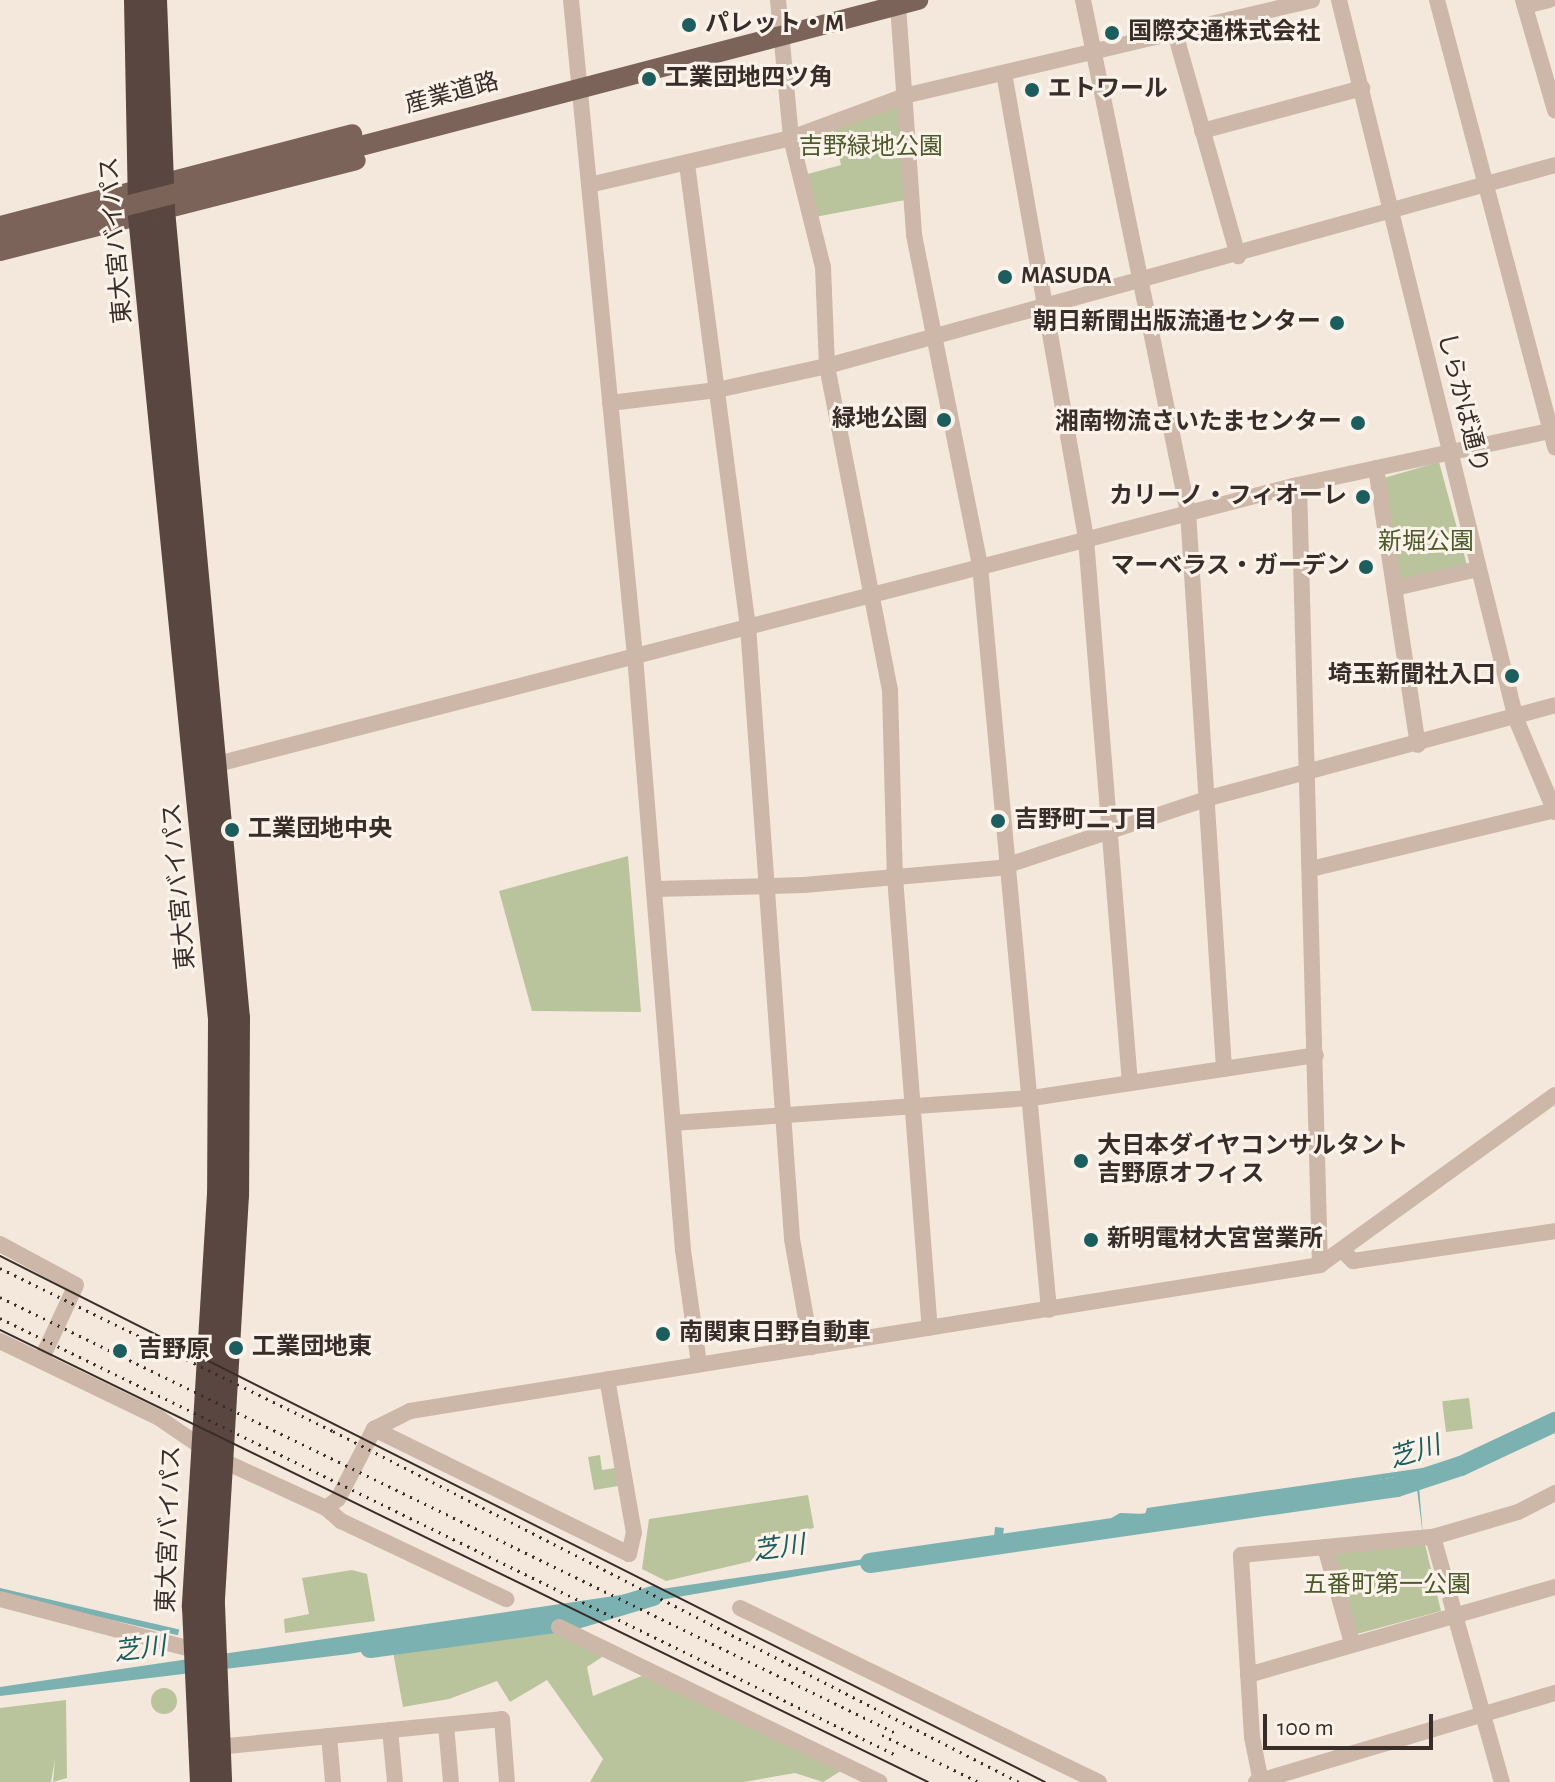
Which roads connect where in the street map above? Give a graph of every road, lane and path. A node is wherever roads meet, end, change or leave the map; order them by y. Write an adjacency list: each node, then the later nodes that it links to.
1 (136, 0): 27 (highway, 東大宮バイパス)
2 (155, 0): 27 (highway, 東大宮バイパス)
3 (571, 0): 16 (street)
4 (778, 0): 13 (street)
5 (1083, 0): 14 (street)
6 (1312, 0): 12 (street)
7 (1339, 0): 17 (street, しらかば通り)
8 (1437, 0): 26 (street)
9 (1549, 0): 11 (street)
10 (908, 3): 13 (main road, 産業道路); 18 (street)
11 (1524, 3): 20 (street)
12 (1175, 33): 14 (street); 21 (street)
13 (782, 35): 16 (main road, 産業道路); 22 (street)
14 (1090, 54): 15 (street); 34 (street)
15 (1004, 73): 18 (street); 35 (street)
16 (581, 88): 19 (main road, 産業道路); 25 (street)
17 (1362, 88): 21 (street); 28 (street, しらかば通り)
18 (908, 95): 22 (street); 36 (street)
19 (506, 107): 27 (main road); 29 (main road); 31 (main road, 産業道路, bridge)
20 (1555, 110)
21 (1202, 131): 33 (street)
22 (791, 138): 23 (street); 37 (street)
23 (687, 164): 25 (street); 38 (street)
24 (1555, 165): 26 (street)
25 (589, 185): 39 (street)
26 (1489, 185): 28 (street); 40 (street)
27 (150, 186): 29 (highway, 東大宮バイパス); 30 (main road)
28 (1392, 211): 33 (street); 41 (street, しらかば通り)
29 (151, 213): 32 (main road); 55 (highway, 東大宮バイパス)
30 (0, 226)
31 (0, 238)
32 (0, 251)
33 (1238, 256): 34 (street)
34 (1140, 282): 35 (street); 44 (street)
35 (1042, 308): 36 (street); 45 (street)
36 (934, 336): 37 (street); 46 (street)
37 (827, 366): 38 (street); 49 (street)
38 (717, 390): 39 (street); 50 (street)
39 (610, 403): 51 (street)
40 (1554, 436): 41 (street)
41 (1449, 451): 42 (street); 47 (street, しらかば通り)
42 (1376, 468): 43 (street); 48 (street)
43 (1299, 485): 44 (street); 56 (street)
44 (1188, 512): 45 (street); 57 (street)
45 (1086, 539): 46 (street); 59 (street)
46 (980, 566): 49 (street); 60 (street)
47 (1478, 569): 48 (street); 53 (street, しらかば通り)
48 (1395, 588): 54 (street)
49 (870, 594): 50 (street); 62 (street)
50 (748, 626): 51 (street); 63 (street)
51 (635, 656): 55 (street); 64 (street)
52 (1555, 705): 53 (street)
53 (1516, 719): 54 (street); 58 (street, しらかば通り)
54 (1418, 745): 56 (street)
55 (206, 767): 85 (highway, 東大宮バイパス)
56 (1308, 772): 57 (street); 61 (street)
57 (1209, 798): 59 (street); 66 (street)
58 (1554, 811): 61 (street)
59 (1108, 831): 60 (street); 67 (street)
60 (1009, 865): 62 (street); 69 (street)
61 (1311, 869): 65 (street)
62 (895, 877): 63 (street); 70 (street)
63 (768, 886): 64 (street); 71 (street)
64 (655, 889): 72 (street)
65 (1316, 1055): 66 (street); 76 (street)
66 (1224, 1069): 67 (street)
67 (1130, 1083): 69 (street)
68 (1555, 1095): 75 (street)
69 (1032, 1098): 70 (street); 77 (street)
70 (914, 1105): 71 (street); 78 (street)
71 (784, 1111): 72 (street); 80 (street)
72 (673, 1123): 82 (street)
73 (1555, 1231): 75 (street)
74 (0, 1244): 81 (street)
75 (1344, 1252): 76 (street)
76 (1320, 1265): 77 (street)
77 (1049, 1310): 78 (street)
78 (930, 1328): 80 (street)
79 (0, 1341): 81 (street)
80 (811, 1347): 82 (street)
81 (41, 1360): 85 (street)
82 (699, 1364): 83 (street)
83 (607, 1379): 84 (street); 84 (street)
84 (374, 1429): 87 (street)
85 (210, 1452): 87 (street); 97 (highway, 東大宮バイパス)
86 (1555, 1493): 88 (street)
87 (326, 1508): 92 (street)
88 (1433, 1537): 89 (street); 94 (street)
89 (1325, 1547): 96 (street); 98 (street)
90 (1555, 1587): 94 (street)
91 (0, 1599): 97 (street)
92 (506, 1599)
93 (740, 1608): 111 (street)
94 (1455, 1616): 96 (street); 100 (street)
95 (559, 1627): 110 (street)
96 (1352, 1643): 98 (street)
97 (204, 1648): 104 (highway, 東大宮バイパス)
98 (1248, 1675): 105 (street)
99 (1555, 1693): 100 (street)
100 (1483, 1715): 105 (street); 112 (street)
101 (446, 1725): 102 (street); 108 (street); 109 (street)
102 (390, 1730): 103 (street); 107 (street)
103 (329, 1736): 104 (street); 106 (street)
104 (211, 1773)
105 (1259, 1781)
106 (333, 1782)
107 (395, 1782)
108 (451, 1782)
109 (507, 1782)
110 (880, 1782)
111 (1099, 1782)
112 (1502, 1782)

